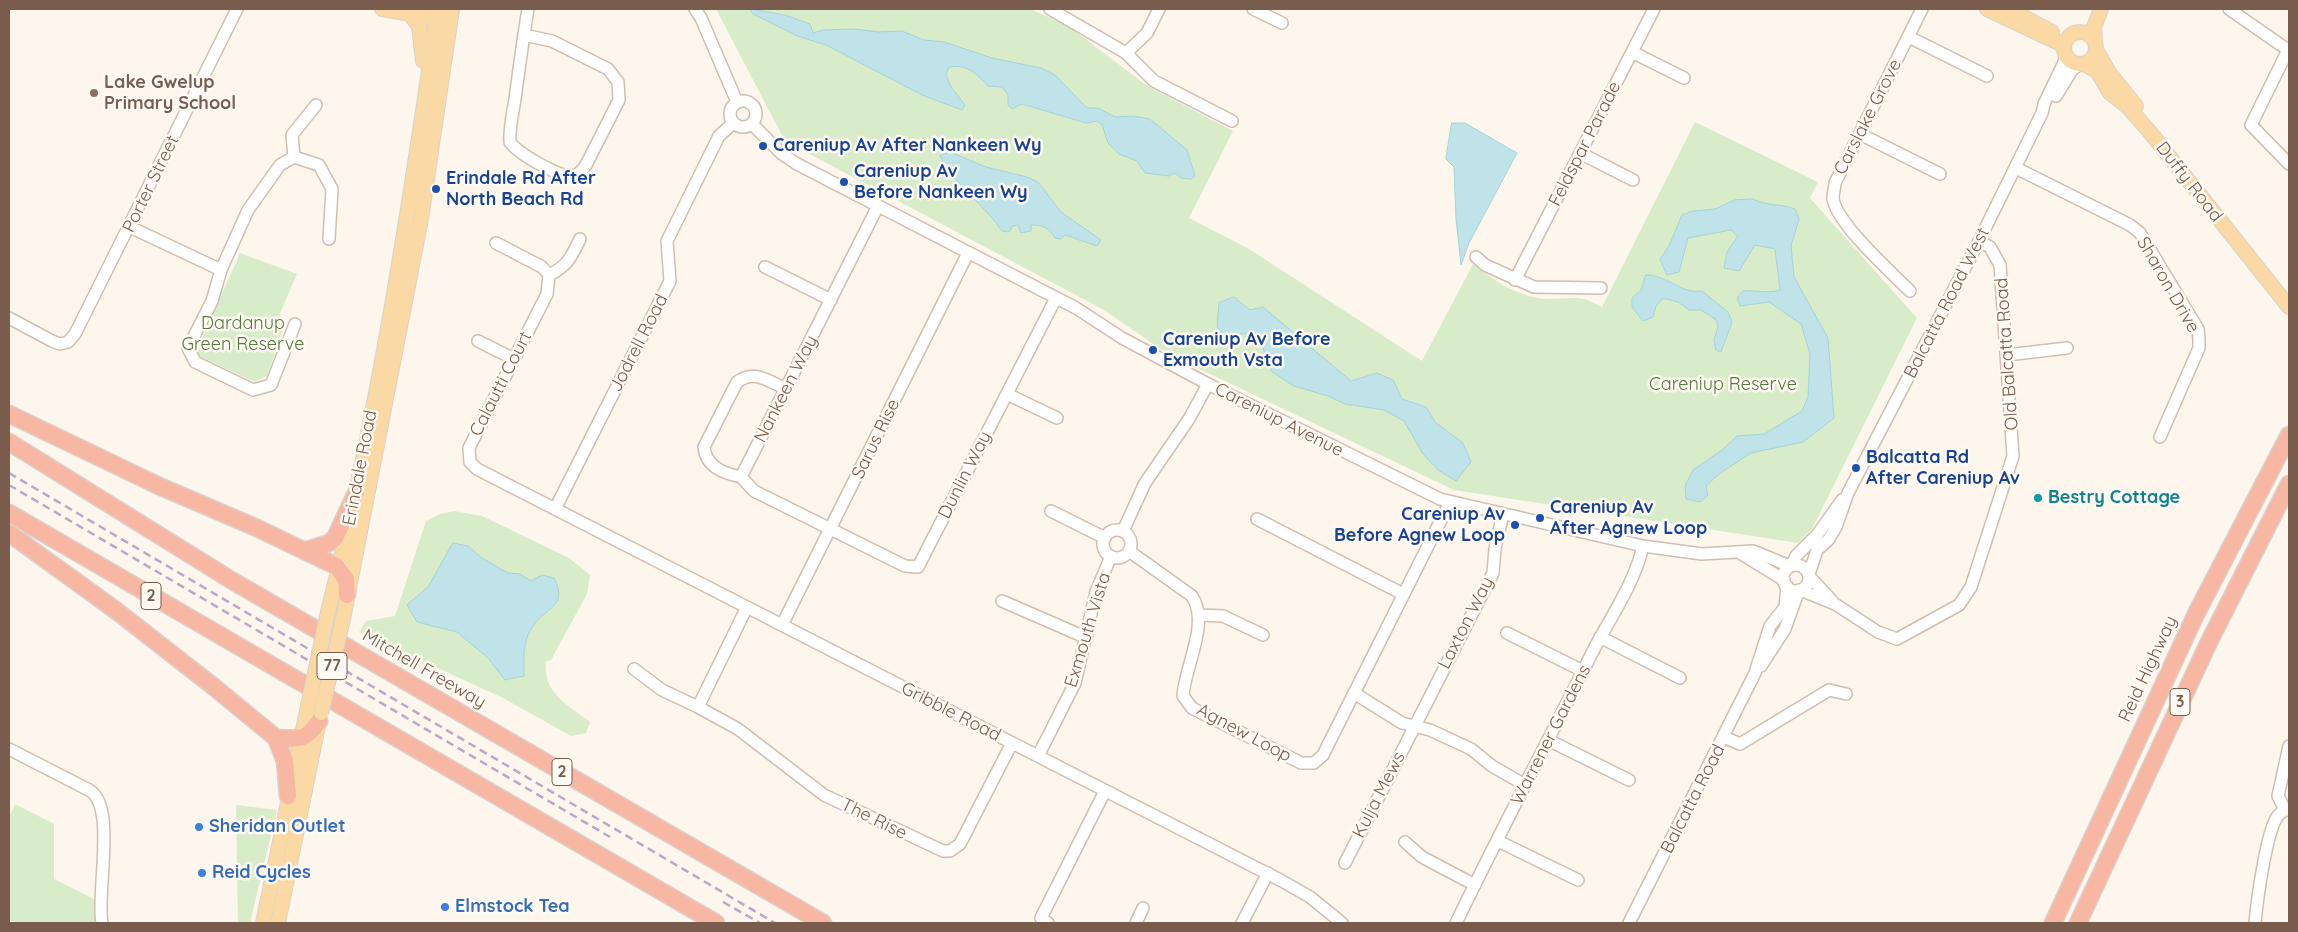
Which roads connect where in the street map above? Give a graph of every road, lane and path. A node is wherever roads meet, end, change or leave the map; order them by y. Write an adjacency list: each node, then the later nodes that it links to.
1 (239, 9): 43 (street, Porter Street)
2 (382, 9): 15 (main road)
3 (528, 9): 18 (street)
4 (694, 9): 29 (street)
5 (1050, 9): 24 (street)
6 (1159, 9): 24 (street)
7 (1253, 9): 17 (street)
8 (1654, 9): 23 (street, Feldspar Parade)
9 (1922, 9): 19 (street, Carslake Grove)
10 (1987, 9): 20 (main road)
11 (2009, 9): 20 (main road)
12 (2092, 9): 20 (main road)
13 (2101, 9): 21 (main road)
14 (2229, 9): 22 (street)
15 (409, 13): 16 (main road); 28 (main road)
16 (445, 13): 28 (main road, Erindale Road / 77); 101 (main road, Erindale Road / 77)
17 (1282, 23)
18 (524, 35): 18 (street)
19 (1909, 37): 26 (street); 35 (street, Carslake Grove)
20 (2070, 42): 21 (main road); 25 (main road, Duffy Road); 31 (street, Balcatta Road West)
21 (2096, 45): 25 (main road); 56 (main road, Duffy Road)
22 (2289, 49): 38 (street)
23 (1632, 52): 27 (street); 36 (street, Feldspar Parade)
24 (1126, 53): 32 (street)
25 (2082, 64): 31 (street, Balcatta Road West); 59 (main road, Duffy Road)
26 (1987, 76)
27 (1684, 78)
28 (426, 84): 78 (main road, Erindale Road / 77)
29 (737, 102): 33 (street); 34 (street)
30 (316, 105): 37 (street)
31 (2042, 113): 39 (street, Balcatta Road West)
32 (1232, 121)
33 (733, 123): 34 (street); 81 (street, Jodrell Road)
34 (752, 124): 42 (street, Careniup Avenue)
35 (1860, 134): 40 (street); 55 (street, Carslake Grove)
36 (1580, 153): 41 (street); 53 (street, Feldspar Parade)
37 (294, 157): 45 (street); 51 (street)
38 (2289, 164)
39 (2016, 168): 46 (street, Balcatta Road West); 73 (street, Sharon Drive)
40 (1940, 174)
41 (1633, 180)
42 (878, 206): 48 (street, Careniup Avenue); 58 (street, Nankeen Way)
43 (130, 227): 51 (street); 60 (street, Porter Street)
44 (580, 238): 52 (street)
45 (329, 239)
46 (1980, 241): 64 (street, Old Balcatta Road); 79 (street, Balcatta Road West)
47 (496, 243): 52 (street)
48 (968, 253): 57 (street, Careniup Avenue); 86 (street, Sarus Rise)
49 (1476, 257): 53 (street)
50 (765, 267): 58 (street)
51 (221, 270): 61 (street)
52 (549, 275): 65 (street, Calautti Court)
53 (1515, 280): 54 (street)
54 (1601, 288)
55 (1910, 291)
56 (2289, 292)
57 (1056, 298): 66 (street, Careniup Avenue); 68 (street, Dunlin Way)
58 (831, 300): 67 (street, Nankeen Way)
59 (2289, 307)
60 (9, 318)
61 (295, 324)
62 (478, 341): 65 (street)
63 (2067, 348): 64 (street)
64 (2007, 355): 103 (street, Old Balcatta Road)
65 (514, 358): 81 (street, Calautti Court)
66 (1208, 384): 80 (street, Careniup Avenue); 87 (street)
67 (786, 389): 76 (street, Nankeen Way); 76 (street)
68 (1007, 394): 70 (street); 86 (street, Dunlin Way)
69 (9, 414): 91 (highway)
70 (1057, 418)
71 (2289, 427): 75 (highway)
72 (2289, 435): 75 (highway, Reid Highway / 3)
73 (2160, 437)
74 (9, 442): 144 (highway, Mitchell Freeway / 2)
75 (2275, 461): 151 (highway, Reid Highway / 3)
76 (741, 477): 86 (street)
77 (2289, 484): 152 (highway, 3)
78 (356, 492): 91 (highway); 96 (main road, Erindale Road / 77)
79 (1848, 493): 95 (street, Balcatta Road West); 97 (street, Balcatta Road West)
80 (1450, 502): 84 (street, Careniup Avenue); 100 (street, Agnew Loop)
81 (556, 509): 104 (street, Gribble Road)
82 (1051, 510): 89 (street)
83 (9, 513): 143 (highway, 2)
84 (1503, 514): 90 (street, Careniup Avenue); 119 (street, Laxton Way)
85 (1257, 518): 100 (street)
86 (830, 530): 106 (street, Sarus Rise)
87 (1123, 531): 89 (street); 92 (street)
88 (9, 533): 121 (highway)
89 (1105, 538): 94 (street)
90 (1643, 546): 93 (street, Careniup Avenue); 109 (street, Warrener Gardens)
91 (304, 550): 96 (highway)
92 (1129, 551): 94 (street); 105 (street)
93 (1740, 553): 95 (street, Careniup Avenue); 98 (street)
94 (1111, 556): 110 (street, Exmouth Vista)
95 (1791, 566): 97 (street); 98 (street)
96 (339, 569): 101 (highway); 122 (main road, Erindale Road / 77, bridge)
97 (1809, 575): 99 (street); 103 (street)
98 (1785, 583): 99 (street); 113 (street, Balcatta Road)
99 (1799, 590): 103 (street); 113 (street, Balcatta Road)
100 (1403, 594): 115 (street, Agnew Loop)
101 (347, 596): 118 (main road, Erindale Road / 77, bridge)
102 (1002, 600): 110 (street)
103 (1835, 604)
104 (747, 607): 106 (street, Gribble Road); 117 (street)
105 (1200, 615): 108 (street); 115 (street, Agnew Loop)
106 (782, 625): 124 (street, Gribble Road)
107 (1507, 633): 112 (street)
108 (1263, 635)
109 (1600, 637): 112 (street, Warrener Gardens); 114 (street)
110 (1087, 638): 127 (street, Exmouth Vista)
111 (634, 669): 117 (street)
112 (1583, 671): 123 (street, Warrener Gardens)
113 (1755, 674): 120 (street, Balcatta Road)
114 (1680, 678)
115 (1354, 692): 119 (street)
116 (1846, 694): 120 (street)
117 (698, 707): 124 (street, The Rise)
118 (320, 717): 122 (highway); 142 (main road, Erindale Road / 77)
119 (1414, 727): 129 (street); 135 (street, Kulja Mews)
120 (1724, 737): 150 (street, Balcatta Road)
121 (276, 738): 122 (highway); 131 (highway)
122 (300, 739): 131 (main road, Erindale Road / 77)
123 (1548, 740): 128 (street); 129 (street, Warrener Gardens)
124 (1012, 743): 127 (street, Gribble Road)
125 (2289, 746): 132 (street)
126 (9, 749): 140 (street)
127 (1038, 756): 130 (street, Gribble Road)
128 (1629, 780)
129 (1525, 785): 133 (street, Warrener Gardens)
130 (1105, 791): 136 (street, Gribble Road); 145 (street)
131 (288, 796): 141 (main road, Erindale Road / 77)
132 (2287, 810): 153 (street)
133 (1498, 841): 137 (street); 138 (street, Warrener Gardens)
134 (1405, 842): 138 (street)
135 (1345, 864)
136 (1268, 873): 147 (street); 148 (street, Gribble Road)
137 (1578, 880)
138 (1475, 885): 149 (street, Warrener Gardens)
139 (1144, 908): 146 (street)
140 (102, 923)
141 (263, 923)
142 (278, 923)
143 (716, 923)
144 (823, 923)
145 (1048, 923)
146 (1136, 923)
147 (1242, 923)
148 (1342, 923)
149 (1456, 923)
150 (1629, 923)
151 (2053, 923)
152 (2078, 923)
153 (2255, 923)

